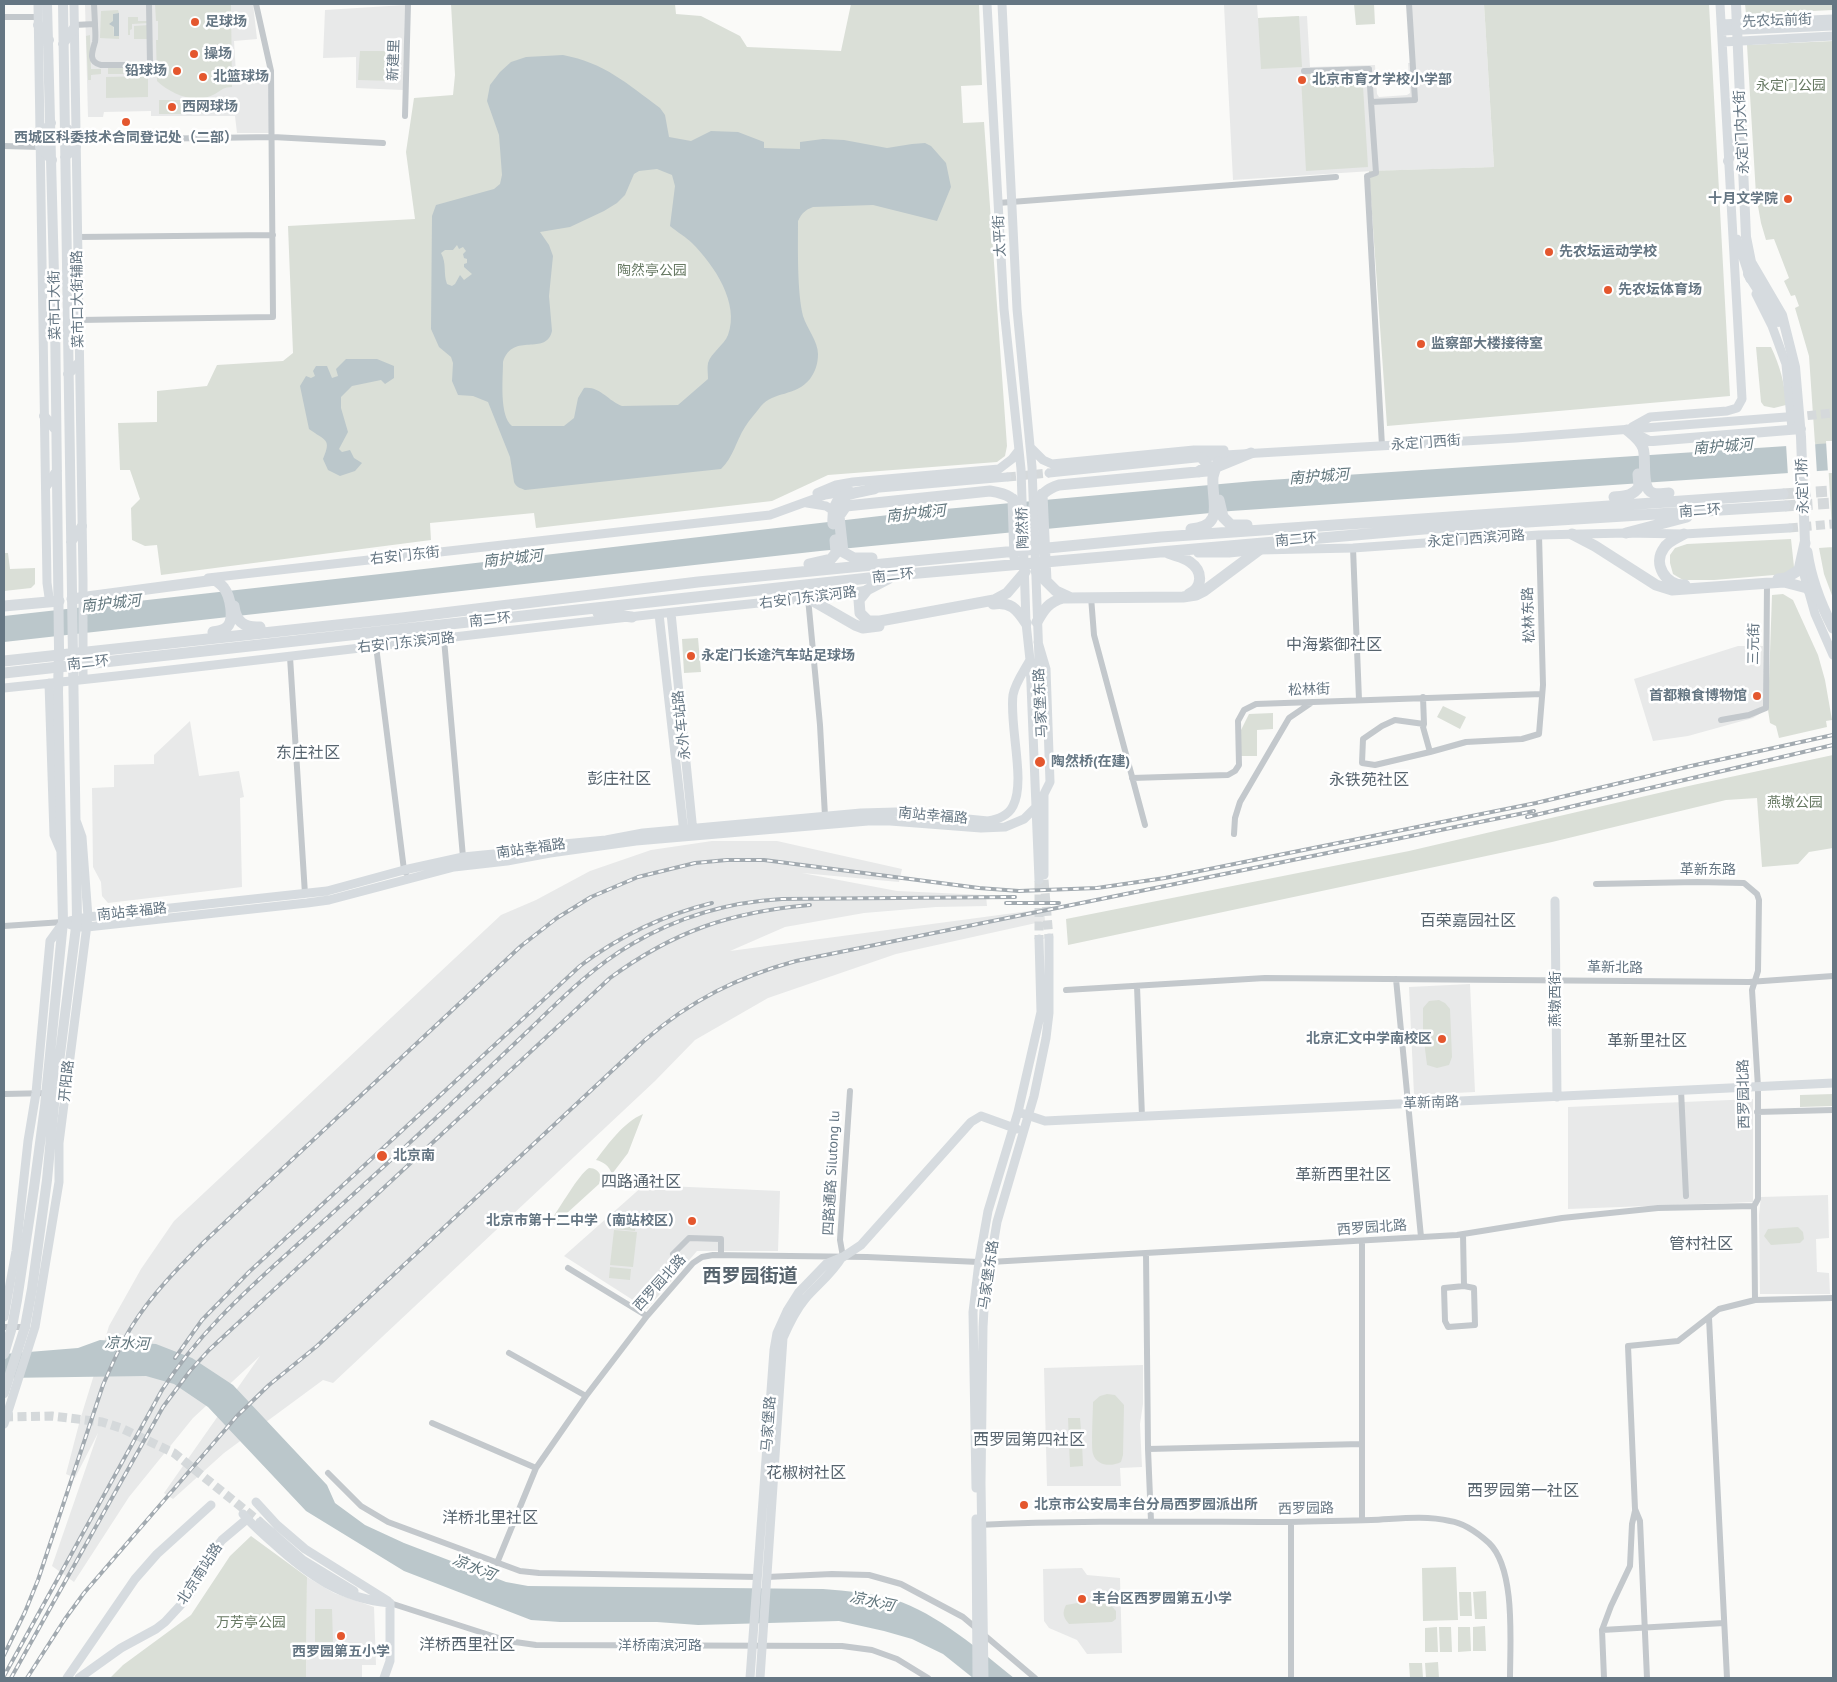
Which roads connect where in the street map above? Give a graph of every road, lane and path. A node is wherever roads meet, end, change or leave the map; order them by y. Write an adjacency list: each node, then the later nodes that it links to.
1 (38, 4): 16 (street)
2 (47, 4): 24 (main road, 菜市口大街)
3 (63, 4): 25 (main road, 菜市口大街)
4 (74, 4): 19 (street, 菜市口大街辅路)
5 (94, 4): 17 (street)
6 (150, 4): 17 (street)
7 (256, 4): 32 (street)
8 (408, 4): 28 (street, 新建里)
9 (987, 4): 42 (street, 太平街)
10 (1002, 4): 41 (street, 太平街)
11 (1409, 4): 27 (street)
12 (1720, 4): 22 (street)
13 (1736, 4): 21 (main road, 永定门内大街)
14 (4, 17): 16 (street)
15 (1833, 19): 21 (street, 先农坛前街)
16 (38, 21): 24 (main road); 34 (street)
17 (95, 24): 19 (street)
18 (1833, 26): 21 (street, 先农坛前街)
19 (74, 27): 25 (main road); 33 (street, 菜市口大街辅路)
20 (1833, 31): 21 (street, 先农坛前街)
21 (1737, 32): 22 (street, 先农坛前街); 22 (street, 先农坛前街); 23 (street, 先农坛前街); 31 (main road, 永定门内大街)
22 (1722, 33): 39 (street)
23 (1833, 36)
24 (49, 40): 29 (main road, 菜市口大街)
25 (63, 44): 30 (main road, 菜市口大街)
26 (1304, 71): 27 (street)
27 (1372, 102): 55 (street)
28 (405, 116)
29 (50, 122): 34 (main road); 38 (main road, 菜市口大街)
30 (65, 127): 33 (main road); 37 (main road, 菜市口大街)
31 (1742, 128): 39 (main road); 48 (main road, 永定门内大街)
32 (272, 137): 33 (street); 35 (street); 44 (street)
33 (76, 141): 37 (main road); 45 (street, 菜市口大街辅路)
34 (40, 142): 36 (street); 38 (main road); 51 (street)
35 (383, 143)
36 (4, 146)
37 (65, 157): 50 (main road, 菜市口大街)
38 (52, 160): 53 (main road, 菜市口大街)
39 (1728, 161): 43 (street)
40 (1336, 177): 41 (street)
41 (1011, 202): 42 (street); 57 (street, 太平街)
42 (998, 203): 58 (street, 太平街)
43 (1733, 227): 46 (street); 54 (street)
44 (272, 235): 45 (street); 47 (street)
45 (78, 237): 47 (street, 菜市口大街辅路)
46 (1748, 274): 48 (main road); 52 (street)
47 (79, 320): 49 (street, 菜市口大街辅路)
48 (1789, 338): 52 (main road, 永定门内大街)
49 (79, 363): 50 (main road); 83 (street, 菜市口大街辅路)
50 (68, 374): 93 (main road, 菜市口大街)
51 (44, 416): 53 (main road); 68 (street)
52 (1793, 427): 54 (street, 永定门西街); 56 (main road); 94 (main road, 永定门桥)
53 (56, 430): 64 (main road, 菜市口大街)
54 (1627, 430): 55 (street, 永定门西街); 56 (highway)
55 (1382, 446): 59 (street, 永定门西街)
56 (1643, 446): 69 (highway)
57 (1030, 448): 59 (street, 永定门西街); 61 (street, 太平街)
58 (1019, 450): 62 (street, 太平街); 79 (street)
59 (1251, 453): 63 (highway)
60 (1202, 458): 63 (street); 65 (highway); 66 (street)
61 (1032, 467): 76 (street, 陶然桥)
62 (1021, 468): 81 (street, 陶然桥)
63 (1219, 470): 65 (highway); 82 (highway)
64 (57, 471): 68 (main road); 116 (main road, 菜市口大街)
65 (1198, 472): 71 (highway)
66 (1049, 473)
67 (1008, 477): 70 (street, 右安门东街)
68 (46, 486): 116 (street)
69 (1643, 487): 75 (highway); 78 (highway)
70 (874, 489): 74 (street, 右安门东街); 80 (highway)
71 (1042, 494): 76 (highway); 106 (highway)
72 (1783, 494): 75 (highway, 南二环)
73 (1013, 498): 80 (highway); 81 (highway); 107 (highway)
74 (804, 502): 79 (street, 右安门东街); 80 (street)
75 (1714, 504): 77 (highway, 南二环); 78 (highway, 南二环); 84 (highway, 南二环); 87 (highway)
76 (1034, 506): 101 (street, 陶然桥)
77 (1785, 506)
78 (1581, 507): 86 (highway, 南二环)
79 (782, 511): 105 (street, 右安门东街)
80 (835, 514): 98 (highway)
81 (1022, 514): 101 (street, 陶然桥)
82 (1218, 517): 86 (highway); 91 (highway)
83 (82, 526): 93 (main road); 115 (street, 菜市口大街辅路)
84 (1448, 527): 92 (highway); 97 (highway, 南二环)
85 (1789, 528): 89 (street, 永定门西滨河路)
86 (1285, 529): 91 (highway, 南二环)
87 (1626, 533): 88 (street, 永定门西滨河路); 89 (street, 永定门西滨河路)
88 (1572, 534): 90 (street, 永定门西滨河路); 104 (highway)
89 (1684, 534): 104 (highway)
90 (1539, 535): 92 (street, 永定门西滨河路); 143 (street, 松林东路)
91 (1161, 538): 99 (highway, 南二环)
92 (1492, 538): 95 (street, 永定门西滨河路)
93 (71, 542): 115 (main road, 菜市口大街)
94 (1805, 543): 100 (highway); 117 (highway)
95 (1353, 548): 96 (street, 永定门西滨河路); 145 (street)
96 (1259, 550): 97 (street, 永定门西滨河路); 111 (highway)
97 (1163, 552): 103 (highway, 南二环); 111 (highway)
98 (839, 553): 99 (highway); 102 (highway)
99 (894, 562): 102 (highway, 南二环)
100 (1801, 564): 104 (highway); 109 (street)
101 (1030, 571): 106 (highway); 107 (highway); 108 (street, 陶然桥)
102 (779, 574): 126 (highway, 南二环)
103 (896, 575): 110 (highway); 120 (highway, 南二环)
104 (1767, 582): 109 (highway); 147 (street, 三元街)
105 (225, 583): 115 (highway); 124 (highway)
106 (1041, 584): 112 (highway); 125 (street, 马家堡东路)
107 (1013, 587): 110 (highway)
108 (1026, 588): 125 (street, 马家堡东路)
109 (1807, 588): 117 (highway); 135 (street)
110 (867, 590): 114 (street, 右安门东滨河路)
111 (1183, 596): 113 (highway)
112 (1069, 597): 113 (highway); 125 (highway)
113 (1091, 597): 150 (street)
114 (808, 598): 121 (street, 右安门东滨河路); 125 (highway); 151 (street)
115 (77, 599): 116 (street); 133 (main road, 菜市口大街)
116 (56, 600): 118 (street); 119 (highway); 132 (main road, 菜市口大街)
117 (1819, 600): 127 (highway)
118 (4, 602)
119 (4, 606)
120 (576, 611): 123 (highway); 134 (highway, 南二环)
121 (671, 613): 122 (street, 右安门东滨河路); 153 (street, 永外车站路)
122 (660, 614): 123 (street, 右安门东滨河路); 153 (street, 永外车站路)
123 (632, 617): 128 (street, 右安门东滨河路)
124 (234, 622): 126 (highway); 129 (highway)
125 (1032, 622): 130 (street, 马家堡东路); 137 (street, 马家堡东路)
126 (306, 628): 129 (highway, 南二环)
127 (1833, 628)
128 (444, 639): 131 (street, 右安门东滨河路); 155 (street)
129 (180, 641): 134 (highway, 南二环)
130 (1038, 642): 137 (street, 马家堡东路); 153 (street)
131 (376, 646): 136 (street, 右安门东滨河路); 156 (street)
132 (60, 648): 141 (main road, 开阳路)
133 (78, 648): 140 (main road, 开阳路)
134 (164, 649): 138 (highway, 南二环); 139 (highway, 南二环)
135 (1833, 655)
136 (290, 657): 140 (street, 右安门东滨河路); 159 (street)
137 (1030, 660): 151 (street, 南站幸福路)
138 (4, 661)
139 (4, 673)
140 (78, 680): 141 (street, 右安门东滨河路); 162 (main road, 开阳路)
141 (54, 683): 142 (street, 右安门东滨河路); 161 (main road, 开阳路)
142 (4, 688)
143 (1542, 694): 144 (street, 松林街); 149 (street, 松林东路)
144 (1423, 697): 145 (street, 松林街); 148 (street)
145 (1359, 700): 146 (street, 松林街)
146 (1312, 702): 150 (street, 松林街); 154 (street)
147 (1721, 720)
148 (1424, 724): 149 (street); 149 (street)
149 (1430, 752)
150 (1132, 778): 152 (street)
151 (825, 816): 153 (street, 南站幸福路)
152 (1146, 825)
153 (688, 832): 155 (street, 南站幸福路); 157 (street, 南站幸福路)
154 (1234, 834)
155 (463, 857): 156 (street, 南站幸福路)
156 (404, 870): 157 (street); 159 (street, 南站幸福路)
157 (411, 879): 162 (street, 南站幸福路)
158 (1596, 884): 167 (street, 革新东路)
159 (305, 894): 162 (street, 南站幸福路)
160 (1555, 901): 166 (street, 燕墩西街)
161 (63, 922): 162 (street); 163 (street); 175 (main road, 开阳路)
162 (82, 922): 175 (main road, 开阳路)
163 (4, 926)
164 (1833, 976): 167 (street, 革新北路)
165 (1396, 979): 166 (street, 革新北路); 168 (street, 革新北路); 177 (street)
166 (1556, 980): 167 (street, 革新北路); 176 (street, 燕墩西街)
167 (1755, 982): 171 (street, 西罗园北路)
168 (1137, 986): 169 (street, 革新北路); 182 (street)
169 (1066, 990)
170 (1833, 1083): 171 (street, 革新南路)
171 (1758, 1087): 172 (street, 革新南路); 180 (street, 西罗园北路)
172 (1682, 1090): 176 (street, 革新南路); 185 (street)
173 (850, 1091): 193 (street, 四路通路 Silutong lu)
174 (4, 1094): 175 (street)
175 (50, 1094): 201 (street, 开阳路); 203 (main road, 开阳路); 204 (main road, 开阳路)
176 (1557, 1097): 177 (street, 革新南路)
177 (1409, 1103): 182 (street, 革新南路); 188 (street)
178 (1833, 1110): 180 (street)
179 (1018, 1112): 181 (street, 革新南路); 181 (street, 马家堡东路); 183 (street, 马家堡东路)
180 (1757, 1112): 186 (street, 西罗园北路)
181 (1029, 1115): 182 (street, 革新南路); 184 (street, 马家堡东路)
182 (1142, 1117)
183 (1014, 1128): 184 (street); 193 (street, 马家堡路); 194 (street, 马家堡东路)
184 (1024, 1132): 195 (street, 马家堡东路)
185 (1686, 1196)
186 (1754, 1206): 187 (street, 西罗园北路); 199 (street, 西罗园北路)
187 (1464, 1234): 188 (street, 西罗园北路); 197 (street)
188 (1421, 1237): 189 (street, 西罗园北路)
189 (1362, 1241): 190 (street, 西罗园北路); 211 (street)
190 (1146, 1253): 195 (street, 西罗园北路); 212 (street)
191 (673, 1254): 192 (street)
192 (721, 1255): 193 (street, 西罗园北路); 200 (street, 西罗园北路)
193 (843, 1257): 194 (street, 西罗园北路); 225 (street, 马家堡路)
194 (979, 1262): 223 (street, 马家堡东路)
195 (990, 1262): 223 (street, 马家堡东路)
196 (568, 1268): 200 (street)
197 (1464, 1286): 197 (street)
198 (1833, 1298): 199 (street)
199 (1755, 1300): 202 (street)
200 (647, 1316): 208 (street, 西罗园北路)
201 (4, 1317)
202 (1709, 1318): 217 (street); 228 (street)
203 (8, 1327): 204 (street); 206 (main road, 开阳路)
204 (30, 1327): 207 (main road, 开阳路)
205 (509, 1353): 208 (street)
206 (4, 1354)
207 (8, 1392): 210 (street)
208 (586, 1396): 213 (street, 西罗园北路)
209 (432, 1423): 213 (street)
210 (4, 1424)
211 (1362, 1444): 212 (street); 219 (street)
212 (1148, 1449): 220 (street)
213 (536, 1468): 224 (street, 西罗园北路)
214 (328, 1473): 224 (street)
215 (256, 1502): 226 (street, 洋桥南滨河路)
216 (211, 1505): 232 (street)
217 (1635, 1509): 229 (street); 230 (street)
218 (245, 1517): 226 (street, 洋桥南滨河路); 233 (street, 北京南站路)
219 (1362, 1520): 222 (street, 西罗园路); 242 (street, 西罗园路)
220 (1151, 1521): 222 (street, 西罗园路); 223 (street, 西罗园路)
221 (260, 1522): 226 (street, 洋桥南滨河路)
222 (1291, 1522): 241 (street)
223 (979, 1524): 227 (street, 马家堡东路)
224 (497, 1563): 225 (street)
225 (762, 1577): 231 (street, 马家堡路); 240 (street)
226 (390, 1603): 231 (street, 洋桥南滨河路); 234 (street)
227 (980, 1618): 238 (street); 239 (street)
228 (1724, 1623): 229 (street); 245 (street)
229 (1644, 1628): 230 (street); 244 (street)
230 (1602, 1630): 243 (street)
231 (757, 1646): 235 (street, 马家堡路); 236 (street, 马家堡路); 237 (street, 洋桥南滨河路)
232 (67, 1678)
233 (79, 1678)
234 (384, 1678)
235 (750, 1678)
236 (760, 1678)
237 (928, 1678)
238 (977, 1678)
239 (984, 1678)
240 (1036, 1678)
241 (1291, 1678)
242 (1510, 1678)
243 (1604, 1678)
244 (1647, 1678)
245 (1727, 1678)

